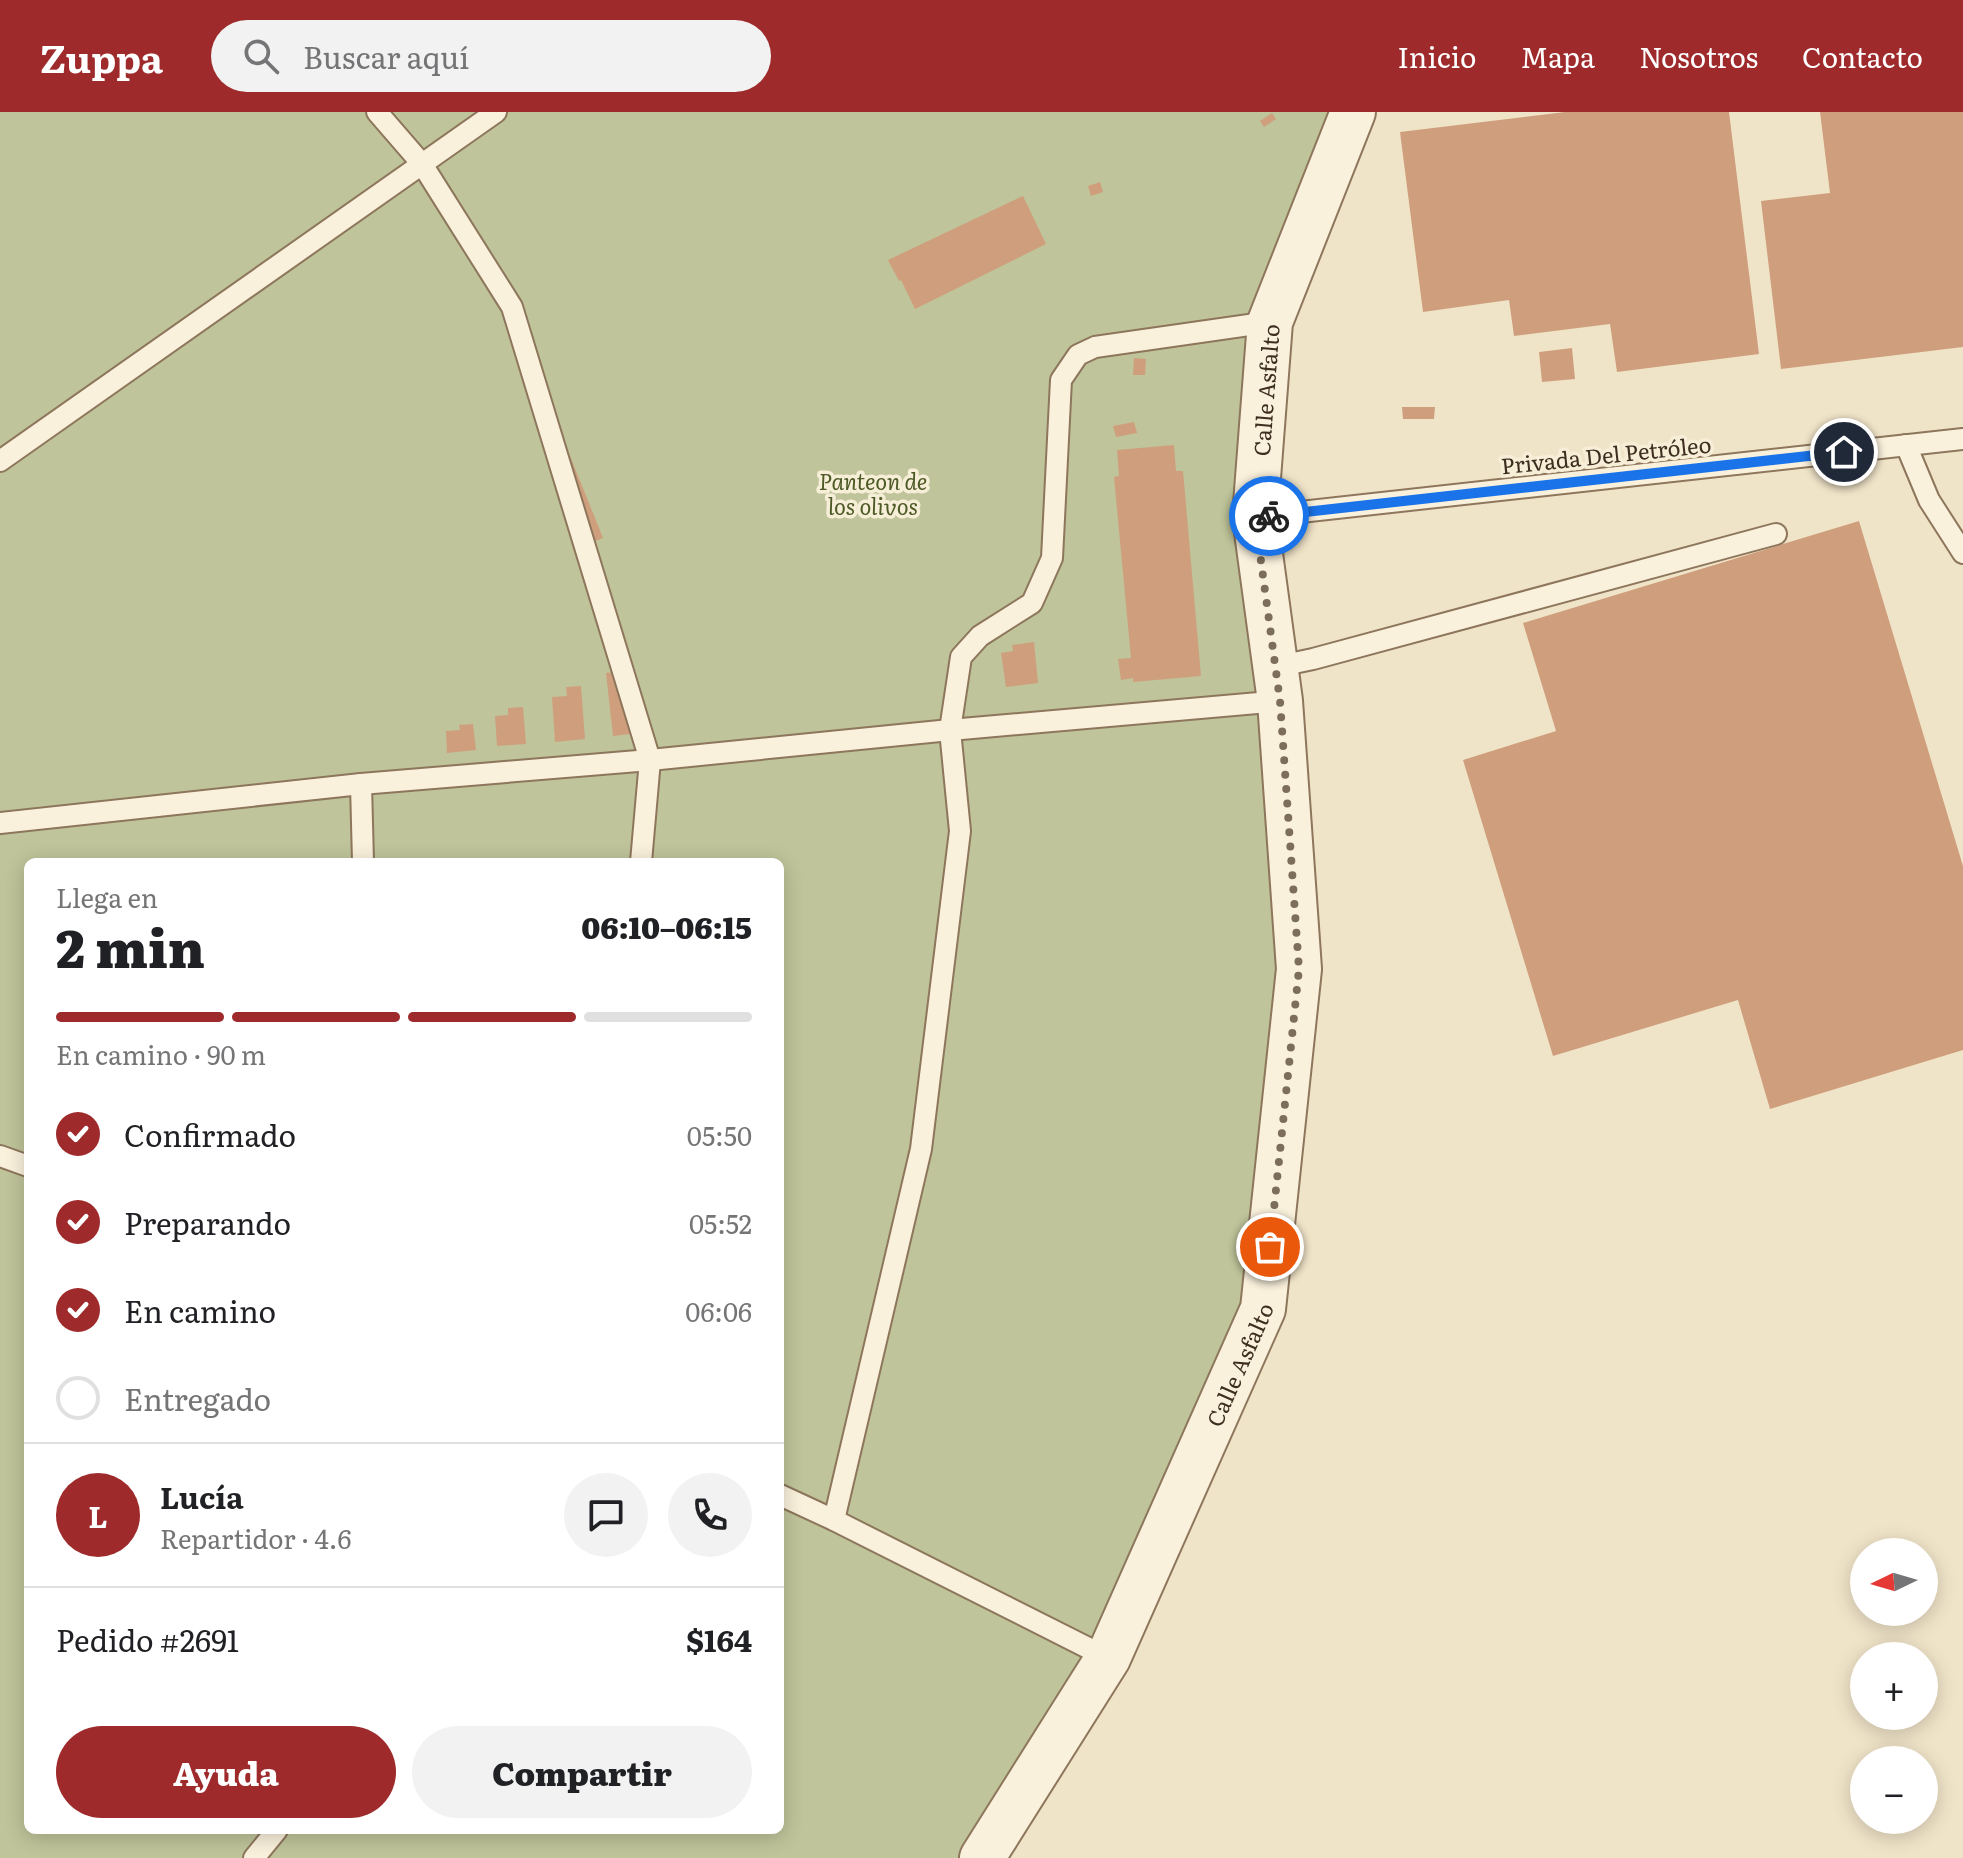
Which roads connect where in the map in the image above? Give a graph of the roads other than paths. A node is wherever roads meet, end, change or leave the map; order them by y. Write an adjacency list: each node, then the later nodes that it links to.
1 (377, 112): 4 (lane)
2 (496, 112): 4 (lane)
3 (1353, 112): 5 (street, Calle Asfalto)
4 (422, 164): 8 (lane); 14 (lane)
5 (1270, 322): 9 (street, Calle Asfalto); 13 (lane)
6 (1963, 439): 7 (lane, Privada Del Petróleo)
7 (1906, 445): 9 (lane, Privada Del Petróleo); 11 (lane)
8 (0, 461)
9 (1255, 517): 12 (street, Calle Asfalto)
10 (1776, 534): 12 (lane)
11 (1963, 553)
12 (1278, 684): 13 (lane); 23 (street, Calle Asfalto)
13 (950, 730): 14 (lane); 22 (lane)
14 (650, 760): 15 (lane); 18 (lane)
15 (361, 784): 16 (lane); 17 (lane)
16 (0, 823)
17 (363, 858)
18 (641, 858)
19 (0, 1156): 20 (lane)
20 (24, 1165)
21 (784, 1497): 22 (lane)
22 (834, 1520): 23 (lane)
23 (1108, 1658): 26 (street, Calle Asfalto)
24 (274, 1834): 25 (lane)
25 (254, 1858)
26 (982, 1858)

